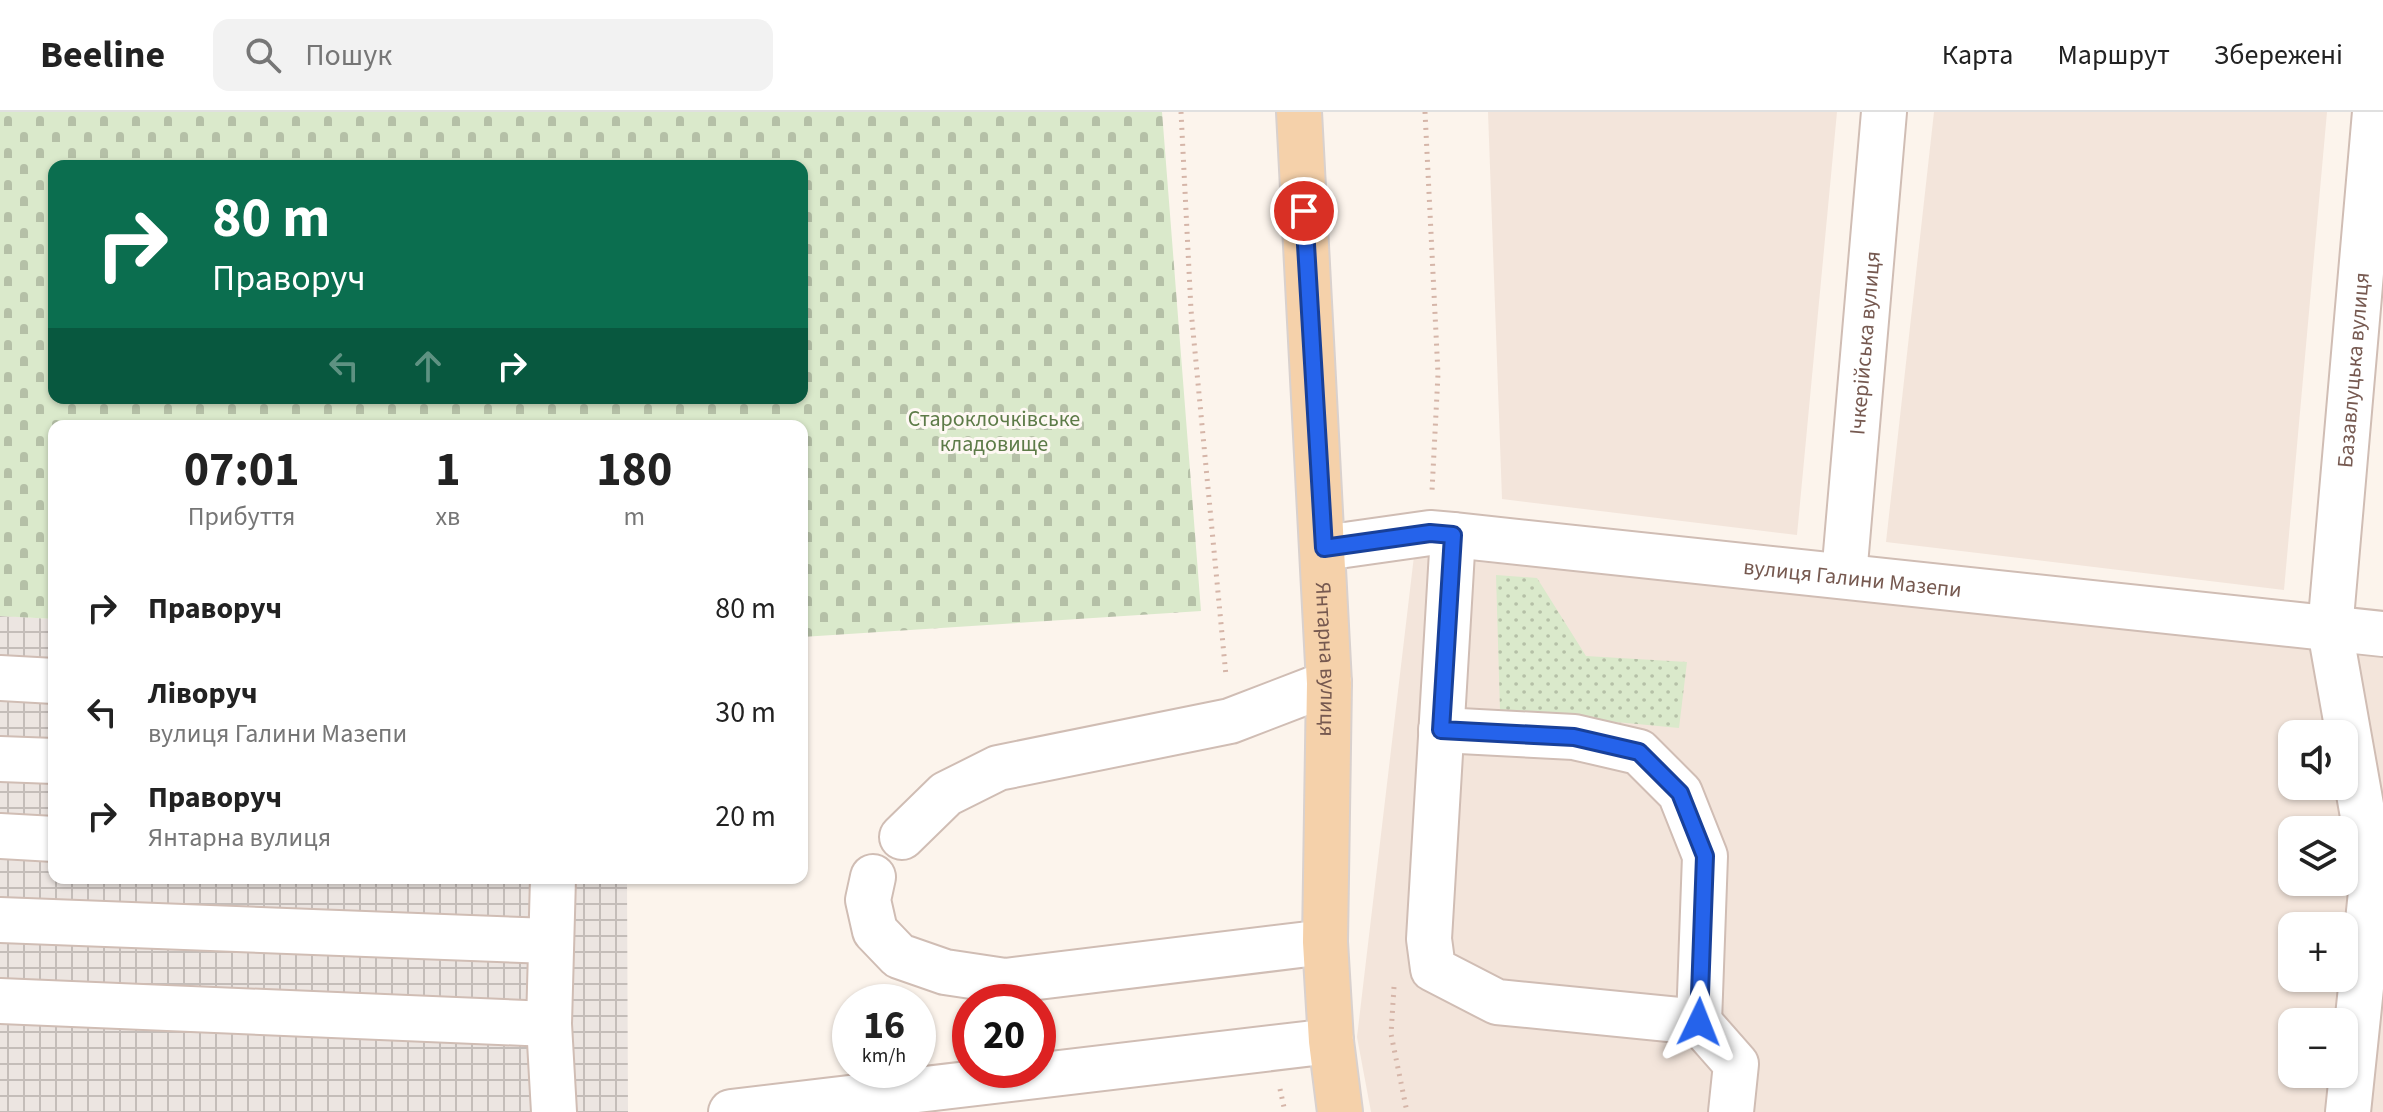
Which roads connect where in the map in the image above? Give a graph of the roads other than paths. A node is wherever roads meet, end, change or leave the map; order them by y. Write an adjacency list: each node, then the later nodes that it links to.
1 (1299, 112): 5 (main road, Янтарна вулиця)
2 (1884, 112): 6 (street, Ічкерійська вулиця)
3 (2375, 112): 7 (street, Базавлуцька вулиця)
4 (1453, 535): 5 (street, вулиця Галини Мазепи); 6 (street, вулиця Галини Мазепи); 12 (street)
5 (1324, 548): 11 (main road, Янтарна вулиця)
6 (1844, 576): 7 (street, вулиця Галини Мазепи)
7 (2330, 630): 8 (street, вулиця Галини Мазепи); 31 (street, Базавлуцька вулиця)
8 (2383, 634)
9 (0, 678): 10 (street)
10 (48, 681)
11 (1329, 683): 16 (street); 22 (main road, Янтарна вулиця)
12 (1441, 730): 24 (street); 24 (street)
13 (0, 759): 14 (street)
14 (48, 761)
15 (0, 836): 17 (street)
16 (902, 837)
17 (48, 839)
18 (873, 877): 22 (street)
19 (553, 884): 21 (street)
20 (0, 920): 21 (street)
21 (550, 941): 25 (street)
22 (1325, 942): 26 (main road, Янтарна вулиця)
23 (0, 1001): 25 (street)
24 (1699, 1022): 30 (street)
25 (549, 1024): 27 (street)
26 (1331, 1041): 28 (street); 29 (main road, Янтарна вулиця)
27 (554, 1112)
28 (731, 1112)
29 (1340, 1112)
30 (1731, 1112)
31 (2348, 1112)

